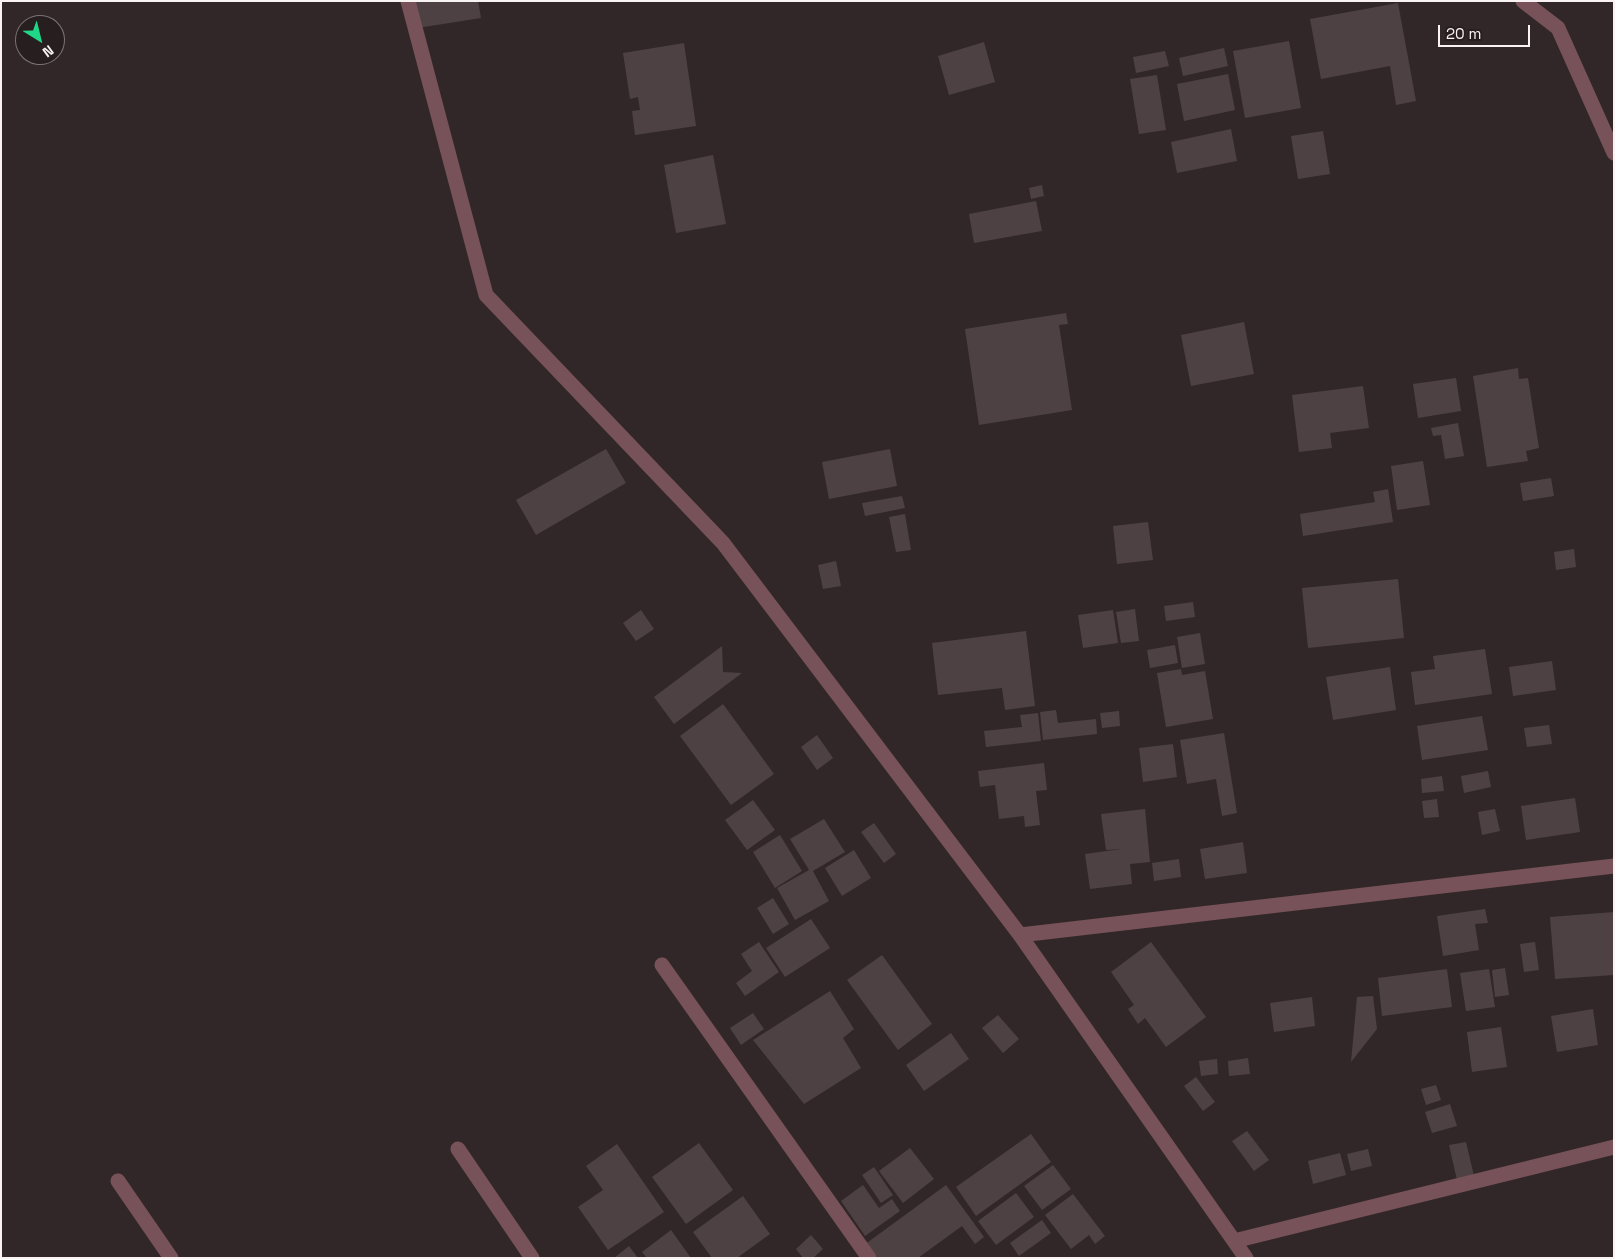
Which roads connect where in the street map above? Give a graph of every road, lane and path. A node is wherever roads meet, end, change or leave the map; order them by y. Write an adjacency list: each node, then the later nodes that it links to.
1 (408, 1): 5 (street)
2 (1523, 1): 3 (street)
3 (1614, 152)
4 (1614, 866): 5 (street)
5 (1020, 935): 10 (street)
6 (662, 965): 13 (street)
7 (1614, 1147): 10 (street)
8 (458, 1149): 12 (street)
9 (118, 1181): 11 (street)
10 (1234, 1241): 14 (street)
11 (171, 1258)
12 (532, 1258)
13 (869, 1258)
14 (1246, 1258)

